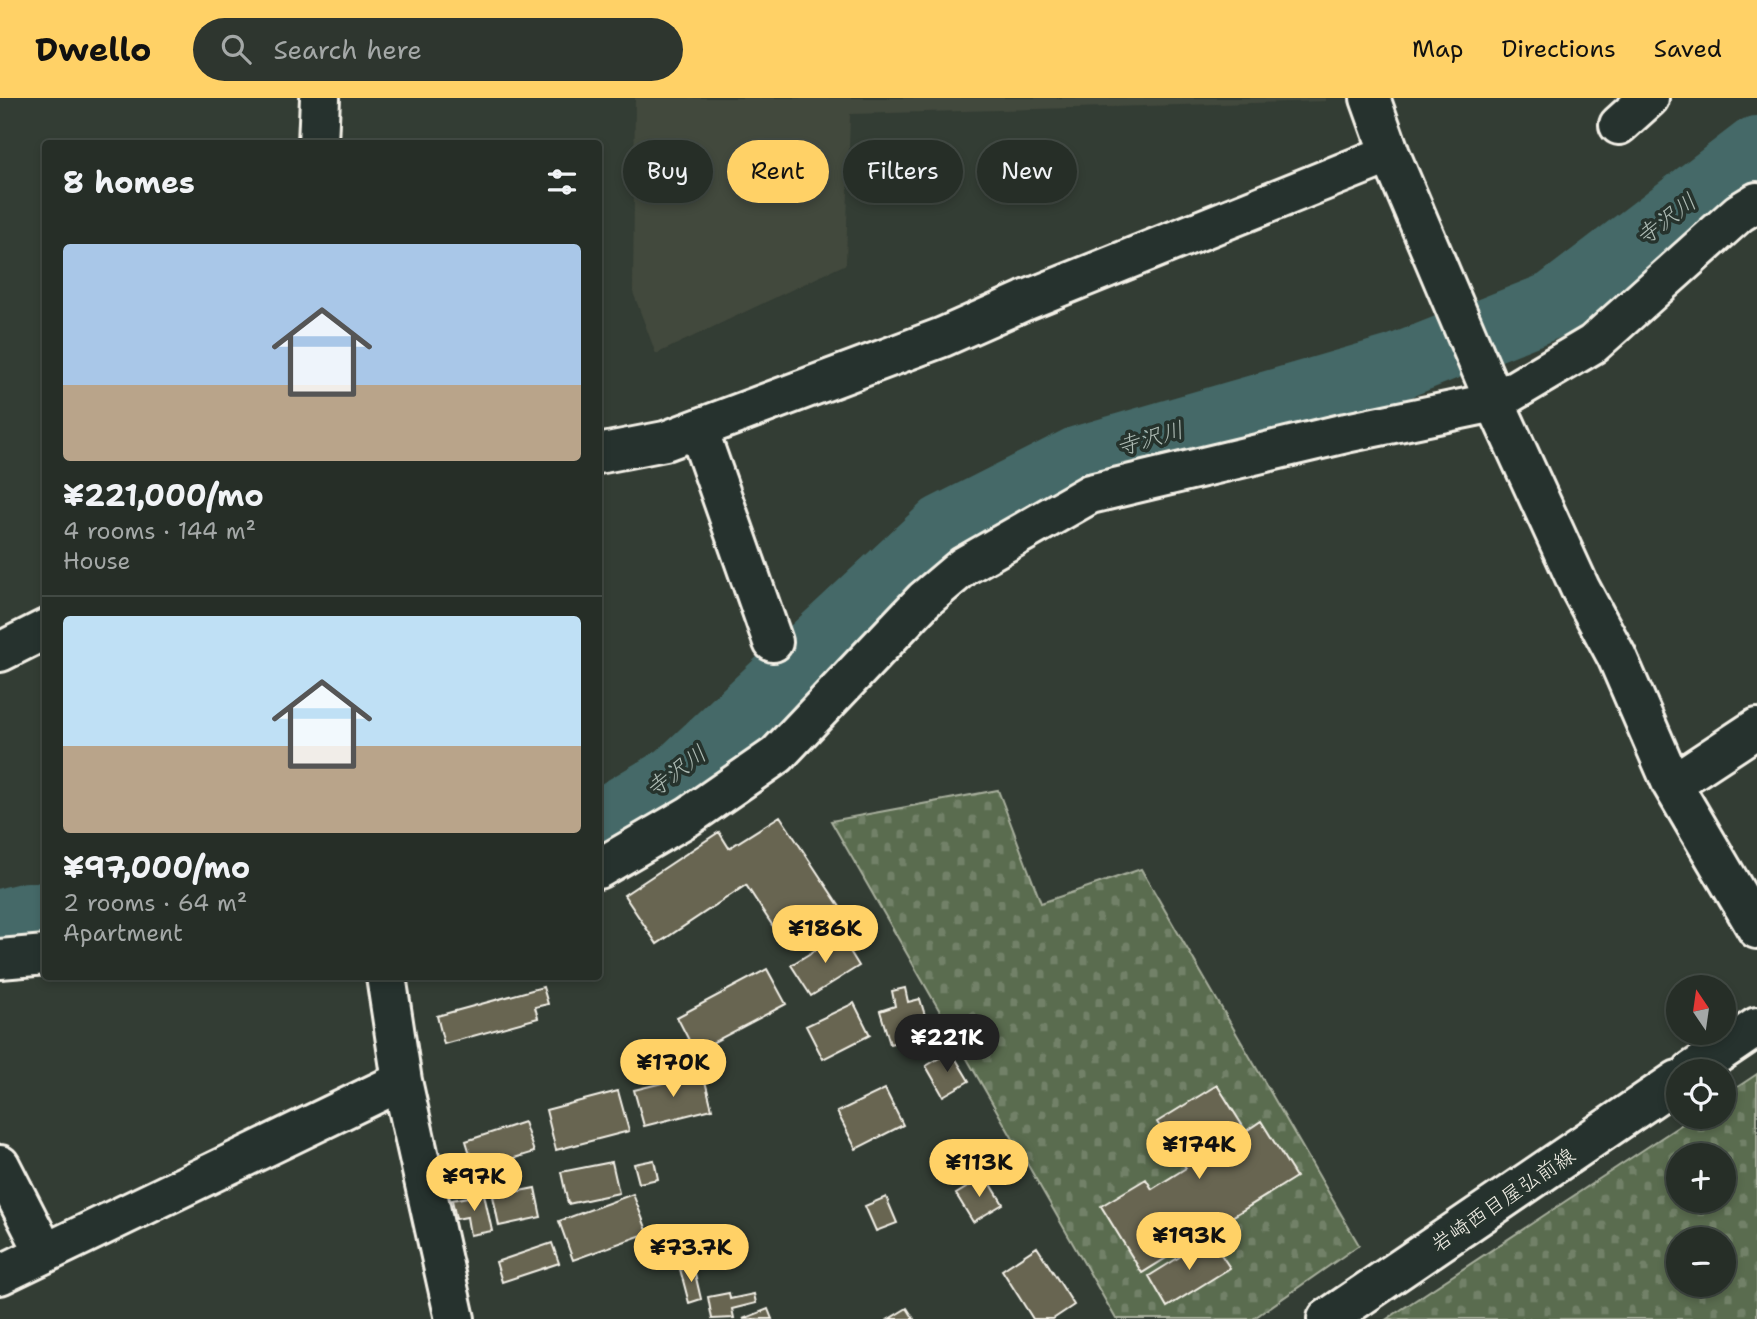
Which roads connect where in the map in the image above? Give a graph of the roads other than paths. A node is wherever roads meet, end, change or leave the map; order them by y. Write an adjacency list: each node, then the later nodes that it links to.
1 (320, 98): 5 (street)
2 (1370, 98): 6 (street)
3 (1649, 98): 4 (street)
4 (1619, 125)
5 (318, 140)
6 (1390, 154): 8 (street); 9 (street)
7 (1757, 202): 8 (street)
8 (1491, 392): 15 (street); 16 (street)
9 (698, 429): 10 (street); 12 (street)
10 (602, 453)
11 (42, 631): 13 (street)
12 (773, 642)
13 (0, 652)
14 (1757, 728): 15 (street)
15 (1672, 784): 17 (street)
16 (602, 867)
17 (1757, 929)
18 (42, 955): 19 (street)
19 (0, 959)
20 (387, 980): 23 (street)
21 (1757, 1027): 22 (street)
22 (1710, 1059)
23 (402, 1081): 26 (street); 29 (street)
24 (1666, 1088): 28 (street, 岩崎西目屋弘前線)
25 (0, 1165): 26 (street)
26 (45, 1253): 27 (street)
27 (0, 1275)
28 (1340, 1315)
29 (455, 1319)

